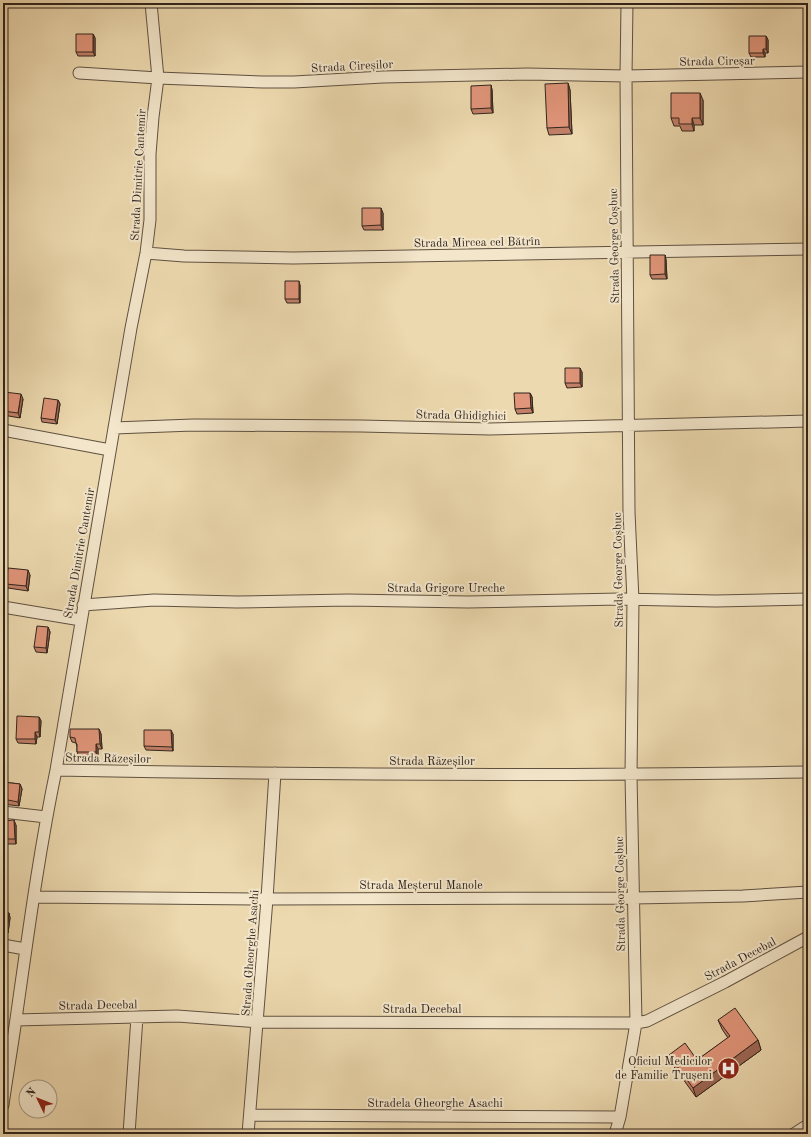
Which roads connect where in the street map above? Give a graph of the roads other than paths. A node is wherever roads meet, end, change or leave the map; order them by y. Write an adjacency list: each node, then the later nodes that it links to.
1 (151, 3): 6 (street, Strada Dimitrie Cantemir)
2 (627, 3): 5 (street, Strada George Coșbuc)
3 (808, 72): 5 (street, Strada Cireșar)
4 (79, 73): 6 (street, Strada Cireșilor)
5 (626, 76): 6 (street, Strada Cireșilor); 8 (street, Strada George Coșbuc)
6 (158, 78): 9 (street, Strada Dimitrie Cantemir)
7 (808, 249): 8 (street, Strada Mircea cel Bătrîn)
8 (627, 252): 9 (street, Strada Mircea cel Bătrîn); 11 (street, Strada George Coșbuc)
9 (146, 253): 12 (street, Strada Dimitrie Cantemir)
10 (808, 421): 11 (street, Strada Ghidighici)
11 (629, 425): 12 (street, Strada Ghidighici); 16 (street, Strada George Coșbuc)
12 (114, 428): 14 (street, Strada Dimitrie Cantemir)
13 (3, 430): 14 (street)
14 (110, 450): 17 (street, Strada Dimitrie Cantemir)
15 (808, 599): 16 (street, Strada Grigore Ureche)
16 (633, 600): 17 (street, Strada Grigore Ureche); 23 (street, Strada George Coșbuc)
17 (83, 605): 19 (street, Strada Dimitrie Cantemir)
18 (3, 608): 19 (street)
19 (81, 620): 20 (street, Strada Dimitrie Cantemir)
20 (56, 770): 22 (street, Strada Răzeșilor); 25 (street, Strada Dimitrie Cantemir)
21 (808, 772): 23 (street, Strada Răzeșilor)
22 (275, 774): 23 (street, Strada Răzeșilor); 29 (street, Strada Gheorghe Asachi)
23 (631, 775): 28 (street, Strada George Coșbuc)
24 (3, 812): 25 (street)
25 (46, 817): 27 (street, Strada Dimitrie Cantemir)
26 (808, 892): 28 (street, Strada Meșterul Manole)
27 (34, 897): 29 (street, Strada Meșterul Manole); 32 (street, Strada Dimitrie Cantemir)
28 (633, 898): 29 (street, Strada Meșterul Manole); 36 (street, Strada George Coșbuc)
29 (268, 899): 35 (street, Strada Gheorghe Asachi)
30 (808, 937): 36 (street, Strada Decebal)
31 (3, 945): 32 (street)
32 (25, 949): 34 (street, Strada Dimitrie Cantemir)
33 (137, 1017): 34 (street, Strada Decebal); 35 (street, Strada Decebal); 42 (street)
34 (16, 1020): 37 (street, Strada Dimitrie Cantemir)
35 (258, 1022): 36 (street, Strada Decebal); 39 (street, Strada Gheorghe Asachi)
36 (636, 1023): 40 (street, Strada George Coșbuc)
37 (5, 1071): 38 (street, Strada Dimitrie Cantemir)
38 (3, 1106)
39 (250, 1115): 40 (street, Stradela Gheorghe Asachi); 43 (street, Strada Gheorghe Asachi)
40 (620, 1118): 44 (street, Strada George Coșbuc)
41 (808, 1125): 45 (street)
42 (129, 1134)
43 (248, 1134)
44 (616, 1134)
45 (794, 1134)

